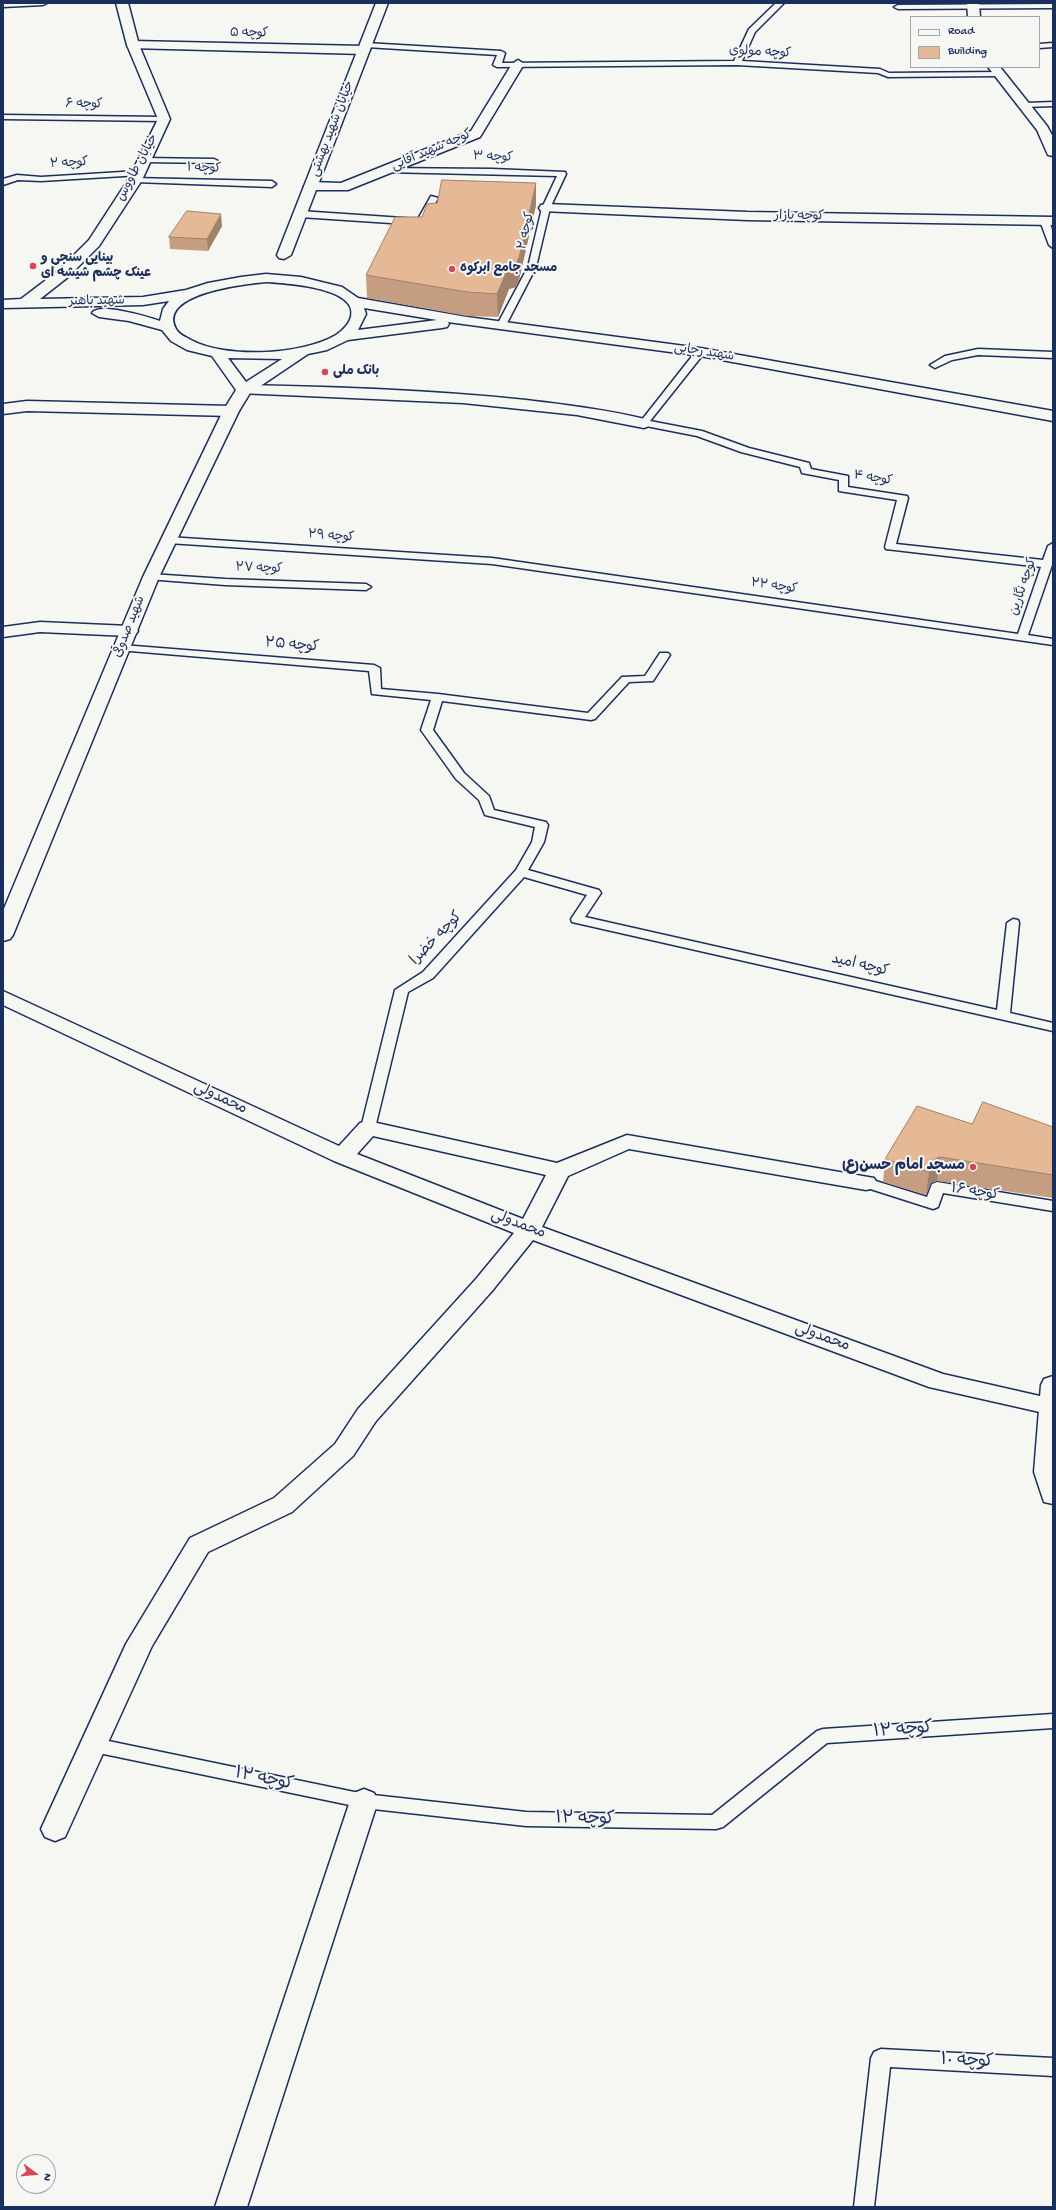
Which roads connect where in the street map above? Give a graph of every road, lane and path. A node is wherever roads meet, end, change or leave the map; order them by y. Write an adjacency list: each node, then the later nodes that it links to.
1 (43, 3): 5 (lane)
2 (122, 3): 9 (street, خیابان طاووس)
3 (382, 3): 12 (street, خیابان شهید بهشتی)
4 (780, 3): 13 (lane)
5 (3, 6)
6 (1053, 6): 8 (lane)
7 (898, 7): 8 (lane)
8 (973, 9)
9 (133, 45): 12 (street, کوچه ۵); 19 (street, خیابان طاووس)
10 (1053, 45): 11 (lane)
11 (1040, 46)
12 (365, 47): 14 (lane); 27 (street, خیابان شهید بهشتی)
13 (737, 63): 14 (lane, کوچه مولوی); 15 (lane, کوچه مولوی)
14 (518, 64): 23 (street, کوچه شهید آقایی)
15 (997, 71): 17 (street)
16 (1053, 104): 17 (lane)
17 (1026, 105): 20 (street)
18 (3, 117): 19 (lane, کوچه ۶)
19 (164, 119): 21 (street, خیابان طاووس)
20 (1053, 152)
21 (145, 160): 22 (lane); 24 (street, خیابان طاووس)
22 (214, 161)
23 (385, 170): 27 (street, کوچه شهید آقایی); 29 (lane, کوچه ۳)
24 (136, 177): 25 (lane, کوچه ۲); 26 (lane, کوچه ۱); 39 (street, خیابان طاووس)
25 (3, 182)
26 (272, 184)
27 (311, 186): 30 (street, خیابان شهید بهشتی)
28 (434, 198): 30 (lane)
29 (546, 208): 31 (street, کوچه بازار); 41 (lane, کوچه ۲)
30 (300, 214): 33 (street, خیابان شهید بهشتی)
31 (1048, 221): 32 (lane)
32 (1053, 245)
33 (284, 255): 34 (street); 35 (street)
34 (212, 286): 35 (street); 36 (street)
35 (340, 292): 37 (street)
36 (190, 294): 39 (street, شهید باهنر); 42 (street)
37 (354, 302): 40 (street, شهید رجایی); 43 (street)
38 (3, 304): 39 (street, شهید باهنر)
39 (24, 304): 42 (street)
40 (466, 321): 41 (street, شهید رجایی); 43 (street)
41 (502, 325): 45 (street, شهید رجایی)
42 (167, 327): 46 (street)
43 (344, 336): 44 (street)
44 (302, 352): 46 (street); 49 (street, شهید صدوقی)
45 (700, 352): 52 (street, شهید رجایی); 53 (lane)
46 (217, 353): 49 (street)
47 (1053, 355): 48 (lane)
48 (935, 365)
49 (244, 390): 51 (street, شهید صدوقی); 53 (street)
50 (3, 409): 51 (street)
51 (231, 411): 54 (street, شهید صدوقی)
52 (1053, 416)
53 (644, 423): 57 (lane, کوچه ۴)
54 (168, 540): 56 (lane, کوچه ۲۹); 58 (street, شهید صدوقی)
55 (1053, 546): 57 (lane, کوچه نگارین)
56 (492, 561): 62 (lane, کوچه ۲۲)
57 (1047, 564): 62 (lane, کوچه نگارین)
58 (151, 577): 59 (lane, کوچه ۲۷); 60 (street, شهید صدوقی)
59 (366, 587)
60 (129, 631): 61 (street); 64 (street, شهید صدوقی)
61 (3, 632)
62 (1022, 637): 63 (lane, کوچه ۲۲)
63 (1053, 642)
64 (122, 648): 66 (lane, کوچه ۲۵); 69 (street, شهید صدوقی)
65 (664, 655): 66 (lane)
66 (438, 697): 67 (lane, کوچه خضرا)
67 (521, 872): 71 (lane, کوچه امید); 73 (lane, کوچه خضرا)
68 (1013, 923): 71 (lane)
69 (3, 935)
70 (3, 997): 74 (street, محمدولی)
71 (1003, 1016): 72 (lane, کوچه امید)
72 (1053, 1027)
73 (368, 1128): 74 (street); 75 (street)
74 (342, 1156): 78 (street, محمدولی)
75 (559, 1170): 76 (street); 78 (street)
76 (866, 1183): 77 (lane, کوچه ۱۶)
77 (1053, 1206)
78 (529, 1230): 79 (street, محمدولی); 82 (street)
79 (1052, 1396): 80 (street)
80 (1053, 1495)
81 (1053, 1721): 83 (lane, کوچه ۱۲)
82 (94, 1744): 83 (lane, کوچه ۱۲); 84 (street)
83 (364, 1802): 86 (street)
84 (55, 1829)
85 (1053, 2067): 87 (lane, کوچه ۱۰)
86 (231, 2207)
87 (864, 2207)

